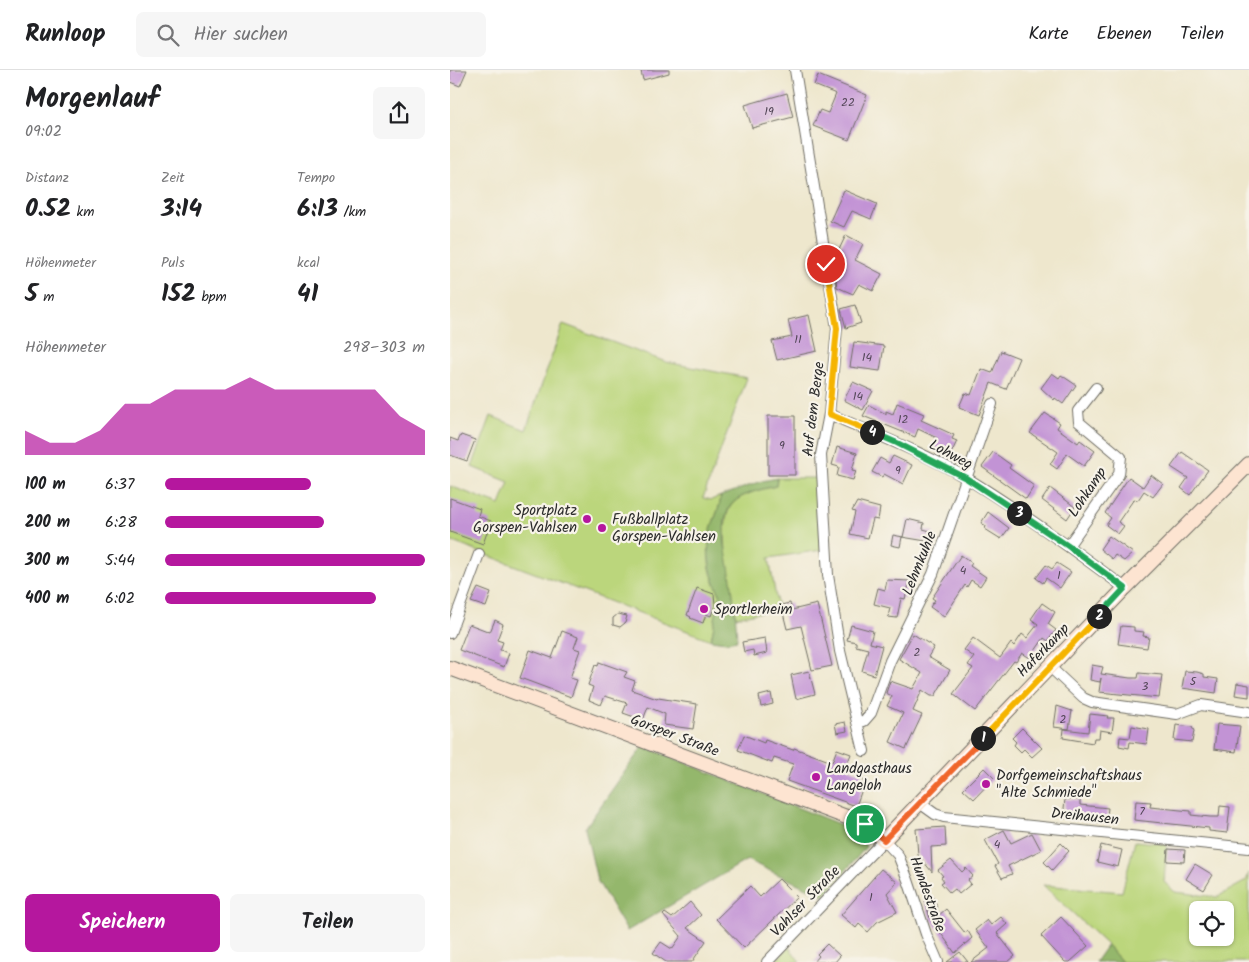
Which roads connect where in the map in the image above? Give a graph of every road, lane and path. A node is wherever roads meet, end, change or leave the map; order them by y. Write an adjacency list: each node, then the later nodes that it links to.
1 (795, 70): 4 (street, Auf dem Berge)
2 (1096, 388): 7 (street, Lohkamp)
3 (992, 404): 6 (street, Lehmkuhle)
4 (829, 414): 6 (street, Lohweg); 14 (street, Auf dem Berge)
5 (1249, 464): 9 (street, Haferkamp)
6 (966, 478): 7 (street, Lohweg); 14 (street, Lehmkuhle)
7 (1068, 546): 9 (street, Lohweg)
8 (479, 554): 10 (street)
9 (1125, 588): 11 (street, Haferkamp)
10 (450, 633)
11 (1050, 667): 13 (street); 16 (street, Haferkamp)
12 (450, 668): 17 (street, Gorsper Straße)
13 (1249, 712)
14 (857, 722): 15 (street, Auf dem Berge)
15 (864, 750)
16 (921, 804): 17 (street, Haferkamp); 18 (street, Dreihausen)
17 (884, 840): 19 (street, Vahlser Straße); 20 (street, Hundestraße)
18 (1249, 848)
19 (767, 962)
20 (938, 962)

